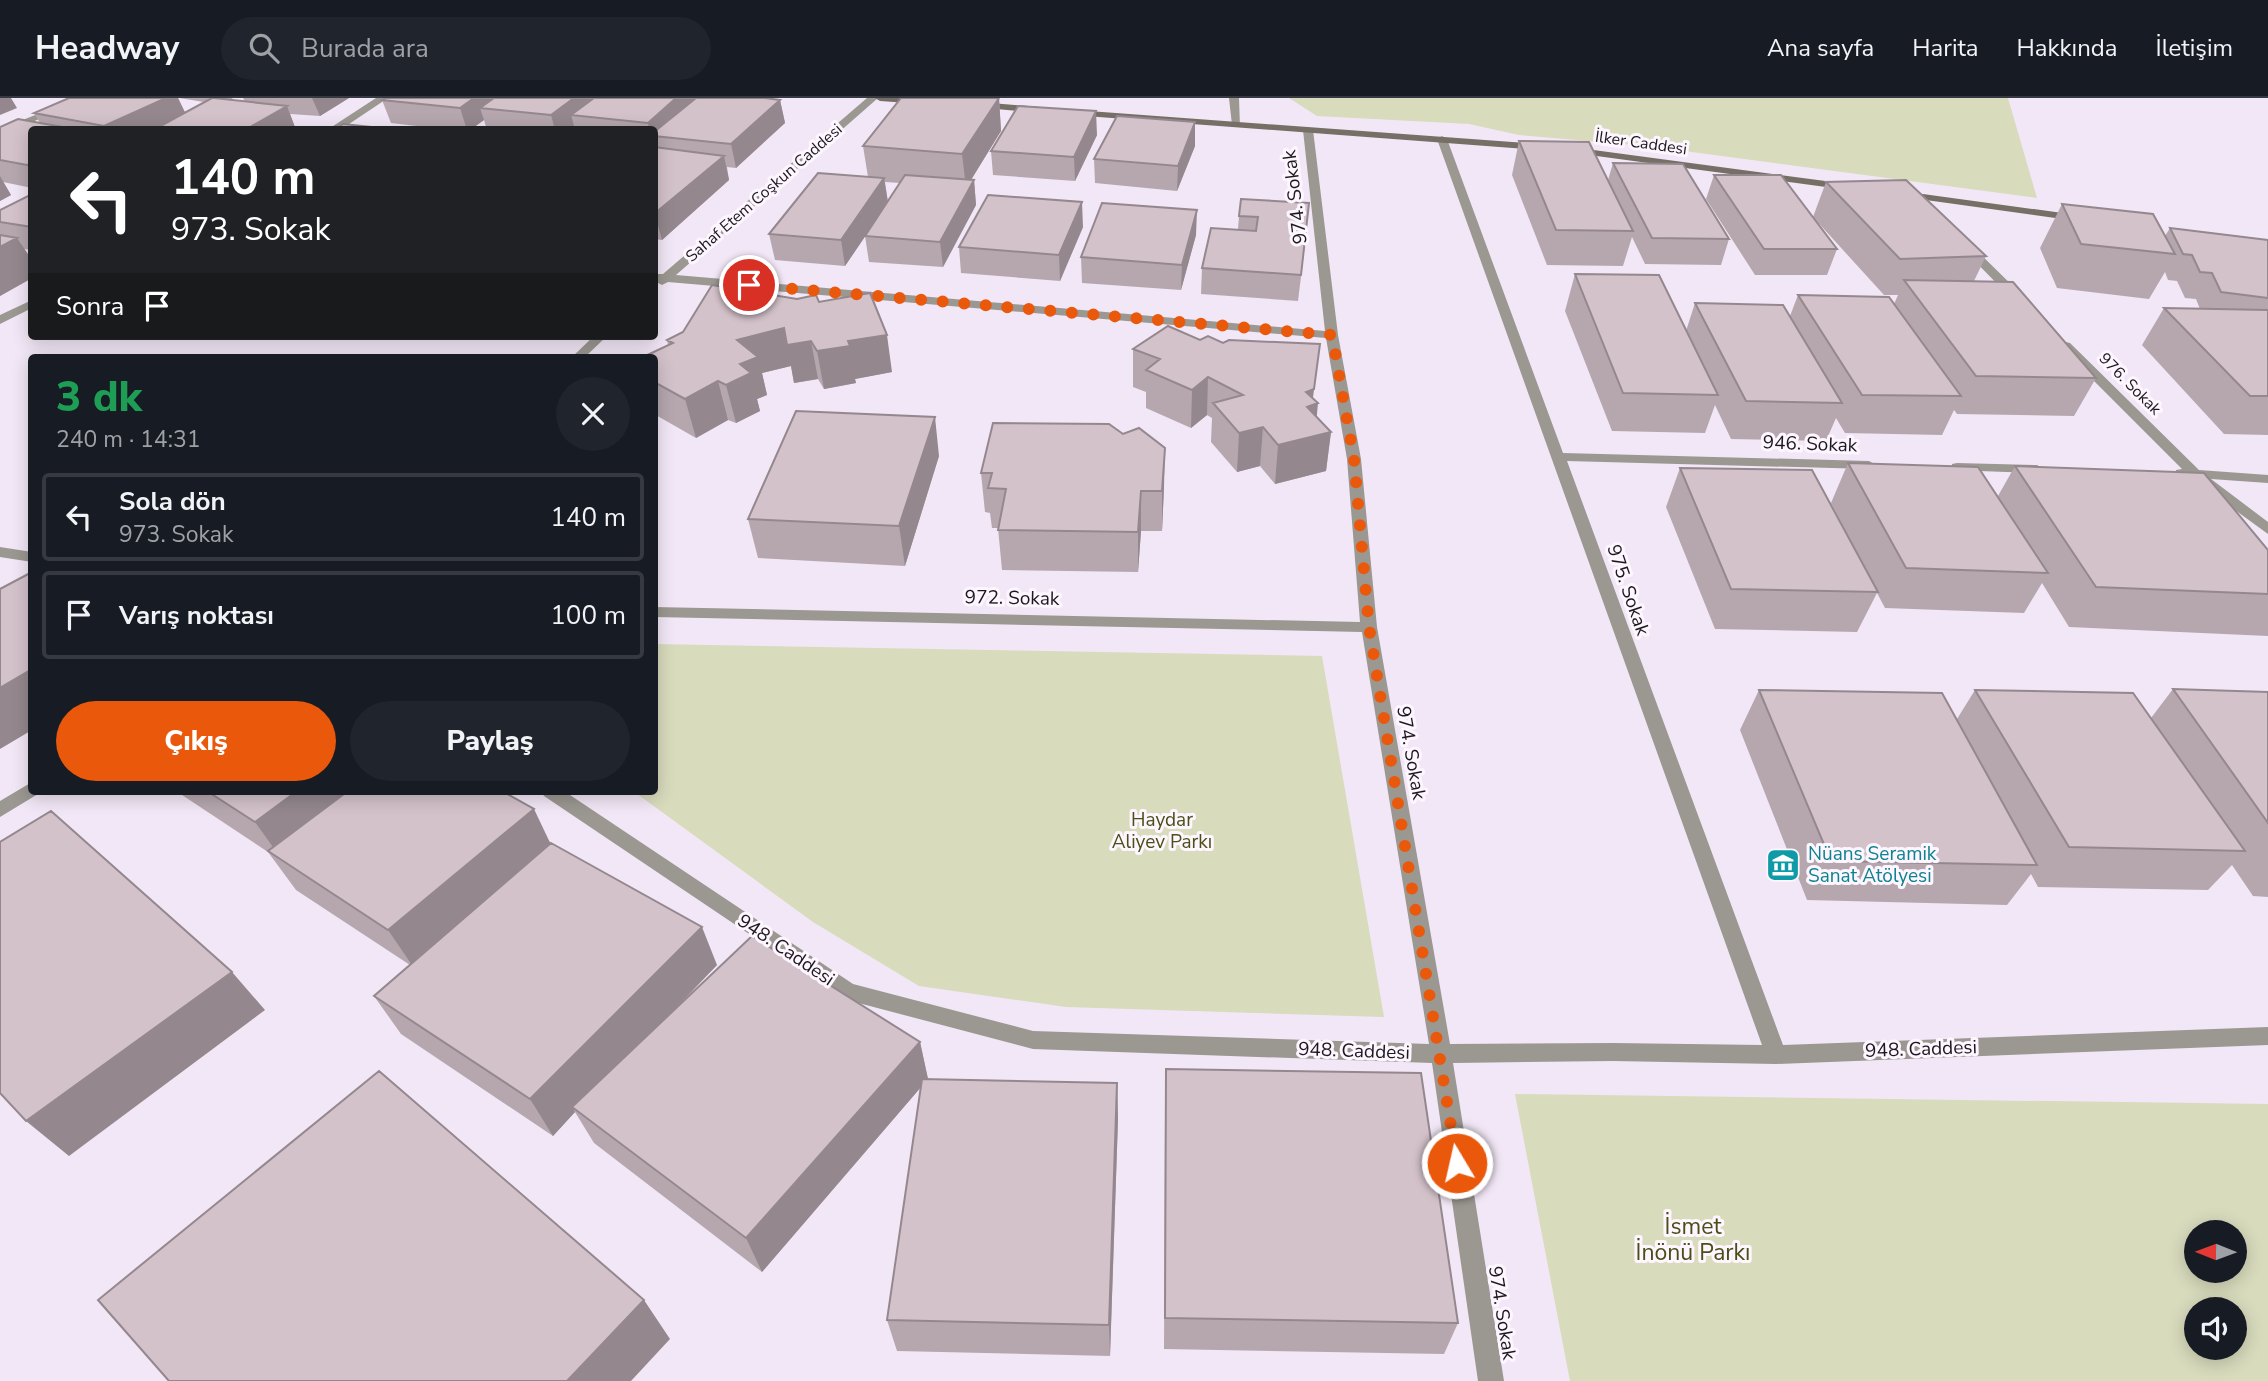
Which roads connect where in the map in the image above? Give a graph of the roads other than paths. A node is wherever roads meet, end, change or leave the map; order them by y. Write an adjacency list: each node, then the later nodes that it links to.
1 (86, 98): 11 (street)
2 (383, 98): 9 (street)
3 (873, 98): 21 (street, Sahaf Etem Coşkun Caddesi)
4 (880, 98): 6 (main road)
5 (1234, 98): 8 (street)
6 (935, 102)
7 (962, 104): 8 (main road)
8 (1237, 125): 10 (main road)
9 (338, 126)
10 (1308, 130): 12 (main road); 25 (street, 974. Sokak)
11 (0, 132)
12 (1443, 139): 13 (main road); 29 (street, 975. Sokak)
13 (1547, 148)
14 (1560, 149): 15 (main road, İlker Caddesi)
15 (1861, 188)
16 (1888, 192): 17 (main road)
17 (1916, 196): 18 (street); 19 (main road)
18 (1935, 215)
19 (2092, 220)
20 (1954, 234): 23 (street)
21 (660, 277): 25 (street)
22 (28, 305): 24 (street)
23 (2031, 311)
24 (0, 320)
25 (1332, 335): 40 (street, 974. Sokak)
26 (2060, 339): 34 (street, 976. Sokak)
27 (597, 340): 28 (street)
28 (581, 354)
29 (1560, 457): 30 (street, 946. Sokak); 46 (street, 975. Sokak)
30 (1877, 465)
31 (1947, 467): 32 (street)
32 (2057, 470)
33 (2167, 473): 34 (street)
34 (2195, 474): 35 (street); 36 (street, 976. Sokak)
35 (2268, 479)
36 (2268, 529)
37 (0, 552): 38 (street)
38 (28, 556)
39 (658, 612): 40 (street, 972. Sokak)
40 (1369, 627): 45 (street, 974. Sokak)
41 (28, 792): 43 (street)
42 (556, 795): 45 (street, 948. Caddesi)
43 (0, 810)
44 (2268, 1037): 46 (street, 948. Caddesi)
45 (1441, 1054): 46 (street, 948. Caddesi); 47 (street, 974. Sokak)
46 (1776, 1055)
47 (1491, 1381)

